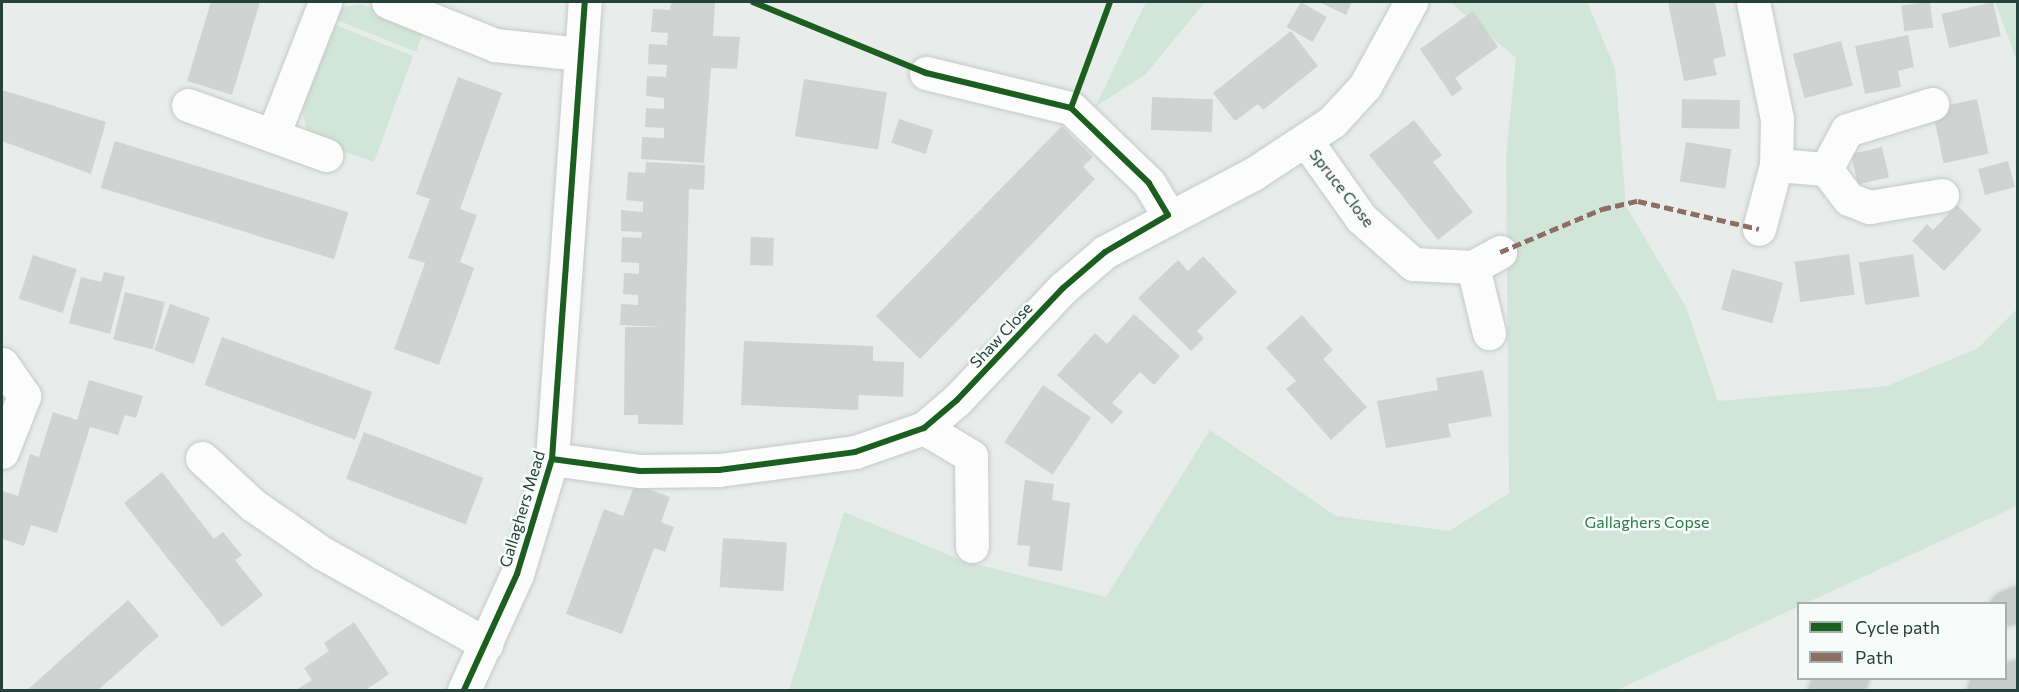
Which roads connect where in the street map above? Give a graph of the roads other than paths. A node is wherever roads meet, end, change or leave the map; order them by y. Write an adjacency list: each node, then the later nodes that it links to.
1 (325, 2): 10 (street)
2 (388, 2): 6 (street)
3 (585, 2): 6 (street, Gallaghers Mead)
4 (1411, 2): 11 (street, Shaw Close)
5 (1753, 2): 13 (street)
6 (581, 54): 23 (street, Gallaghers Mead)
7 (926, 73): 16 (street)
8 (1932, 104): 14 (street)
9 (188, 105): 10 (street)
10 (273, 135): 12 (street)
11 (1307, 142): 16 (street, Shaw Close); 18 (street, Spruce Close)
12 (326, 155)
13 (1776, 165): 14 (street); 17 (street)
14 (1826, 169): 15 (street)
15 (1942, 195)
16 (1168, 215): 20 (street, Shaw Close)
17 (1759, 229)
18 (1489, 333)
19 (2, 364): 21 (street)
20 (924, 428): 23 (street, Shaw Close); 24 (street)
21 (2, 452)
22 (202, 458): 25 (street)
23 (552, 459): 25 (street, Gallaghers Mead)
24 (972, 546)
25 (486, 644): 28 (street, Gallaghers Mead)
26 (2018, 676): 30 (highway)
27 (1847, 680): 29 (highway)
28 (464, 690)
29 (1825, 690)
30 (1984, 690)

